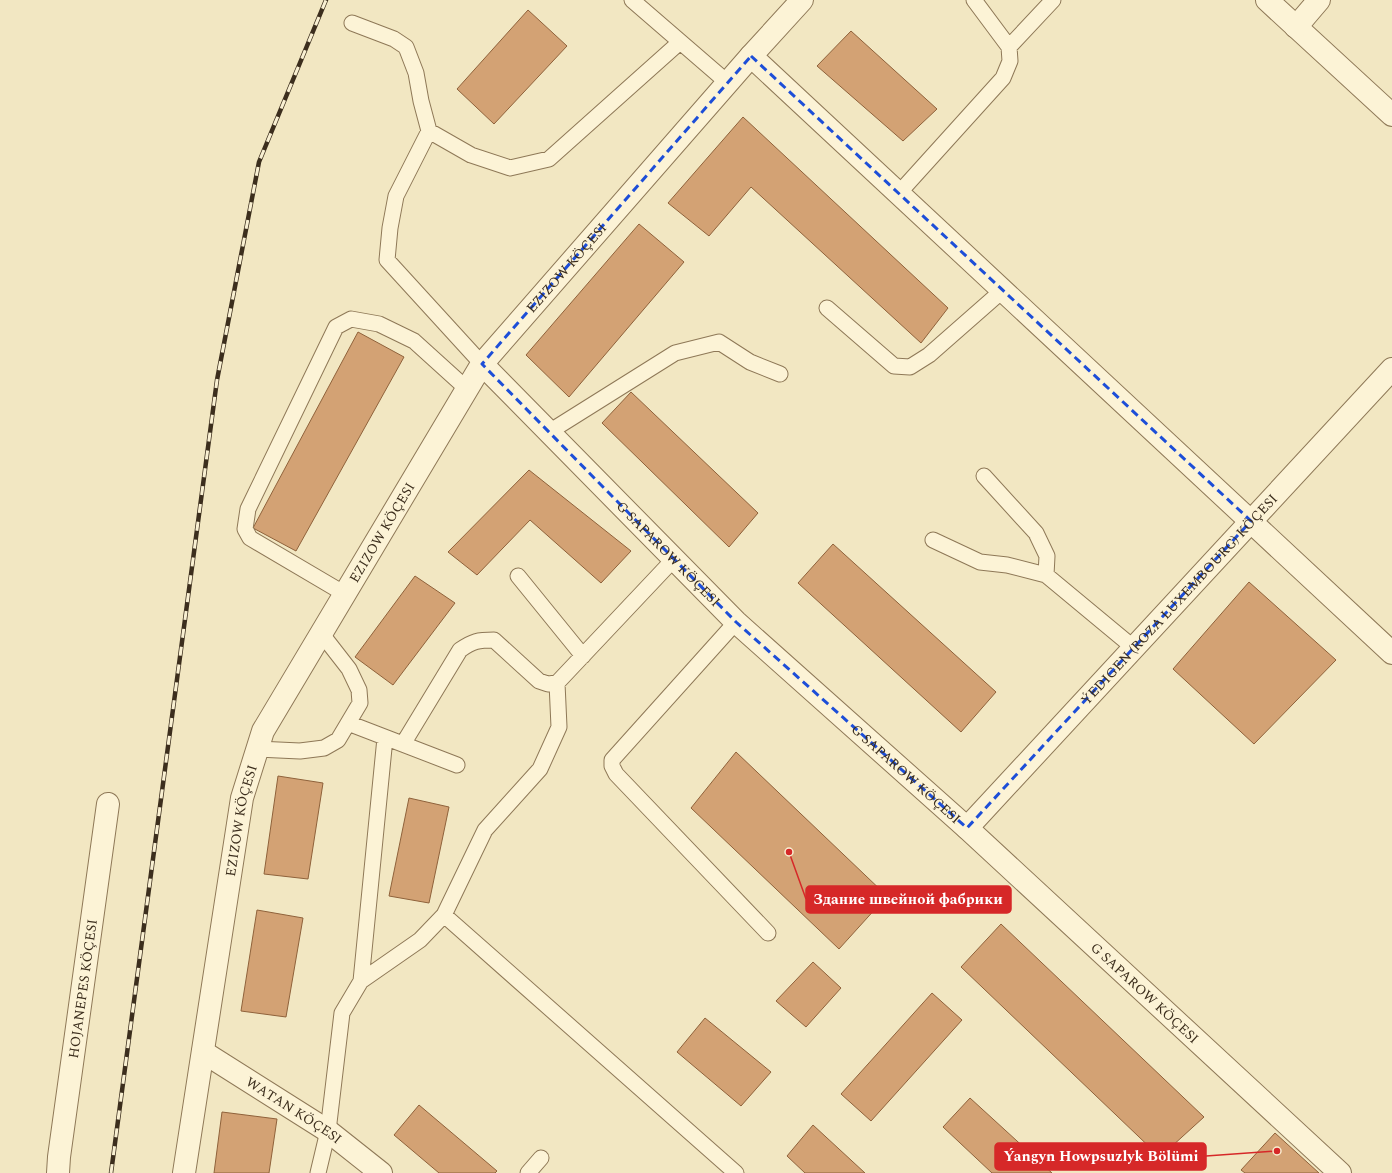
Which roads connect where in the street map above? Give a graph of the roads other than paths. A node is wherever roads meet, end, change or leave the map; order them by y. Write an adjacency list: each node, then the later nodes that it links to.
1 (632, 0): 9 (lane)
2 (802, 0): 11 (street, EZIZOW KÖÇESI)
3 (974, 0): 10 (lane)
4 (1053, 0): 10 (lane)
5 (1266, 0): 8 (street)
6 (1319, 0): 8 (street)
7 (352, 23): 14 (lane)
8 (1296, 27): 13 (street)
9 (680, 42): 12 (lane); 14 (lane)
10 (1009, 47): 15 (lane)
11 (751, 56): 12 (street, EZIZOW KÖÇESI); 15 (street)
12 (728, 83): 18 (street, EZIZOW KÖÇESI)
13 (1392, 115)
14 (430, 131): 18 (lane)
15 (899, 194): 16 (street)
16 (1003, 290): 17 (lane); 24 (street)
17 (827, 308)
18 (482, 364): 21 (street, EZIZOW KÖÇESI); 22 (street, G SAPAROW KÖÇESI)
19 (1392, 369): 24 (street, ÝEDIGEN (ROZA LUXEMBOURG) KÖÇESI)
20 (780, 374): 22 (lane)
21 (467, 389): 29 (street, EZIZOW KÖÇESI); 29 (lane)
22 (549, 432): 26 (street, G SAPAROW KÖÇESI)
23 (984, 476): 27 (lane)
24 (1252, 521): 32 (street, ÝEDIGEN (ROZA LUXEMBOURG) KÖÇESI); 33 (street)
25 (933, 540): 27 (lane)
26 (674, 559): 30 (street, G SAPAROW KÖÇESI); 34 (lane)
27 (1046, 575): 32 (lane)
28 (518, 576): 34 (lane)
29 (345, 594): 31 (street, EZIZOW KÖÇESI)
30 (736, 622): 42 (street, G SAPAROW KÖÇESI); 44 (lane)
31 (322, 633): 36 (lane); 39 (street, EZIZOW KÖÇESI)
32 (1134, 648): 42 (street, ÝEDIGEN (ROZA LUXEMBOURG) KÖÇESI)
33 (1392, 653)
34 (583, 656): 35 (lane)
35 (557, 684): 38 (lane); 43 (lane)
36 (348, 723): 37 (lane); 39 (lane)
37 (385, 738): 38 (lane); 45 (lane)
38 (403, 744): 40 (lane)
39 (257, 749): 46 (street, EZIZOW KÖÇESI)
40 (457, 765)
41 (108, 804): 49 (street, HOJANEPES KÖÇESI)
42 (967, 828): 55 (street, G SAPAROW KÖÇESI)
43 (444, 915): 45 (lane); 54 (lane)
44 (768, 933)
45 (361, 981): 47 (lane)
46 (203, 1052): 47 (street, WATAN KÖÇESI); 50 (street, EZIZOW KÖÇESI)
47 (328, 1131): 51 (lane); 52 (street, WATAN KÖÇESI)
48 (541, 1158): 53 (lane)
49 (58, 1173)
50 (184, 1173)
51 (318, 1173)
52 (382, 1173)
53 (528, 1173)
54 (736, 1173)
55 (1340, 1173)

